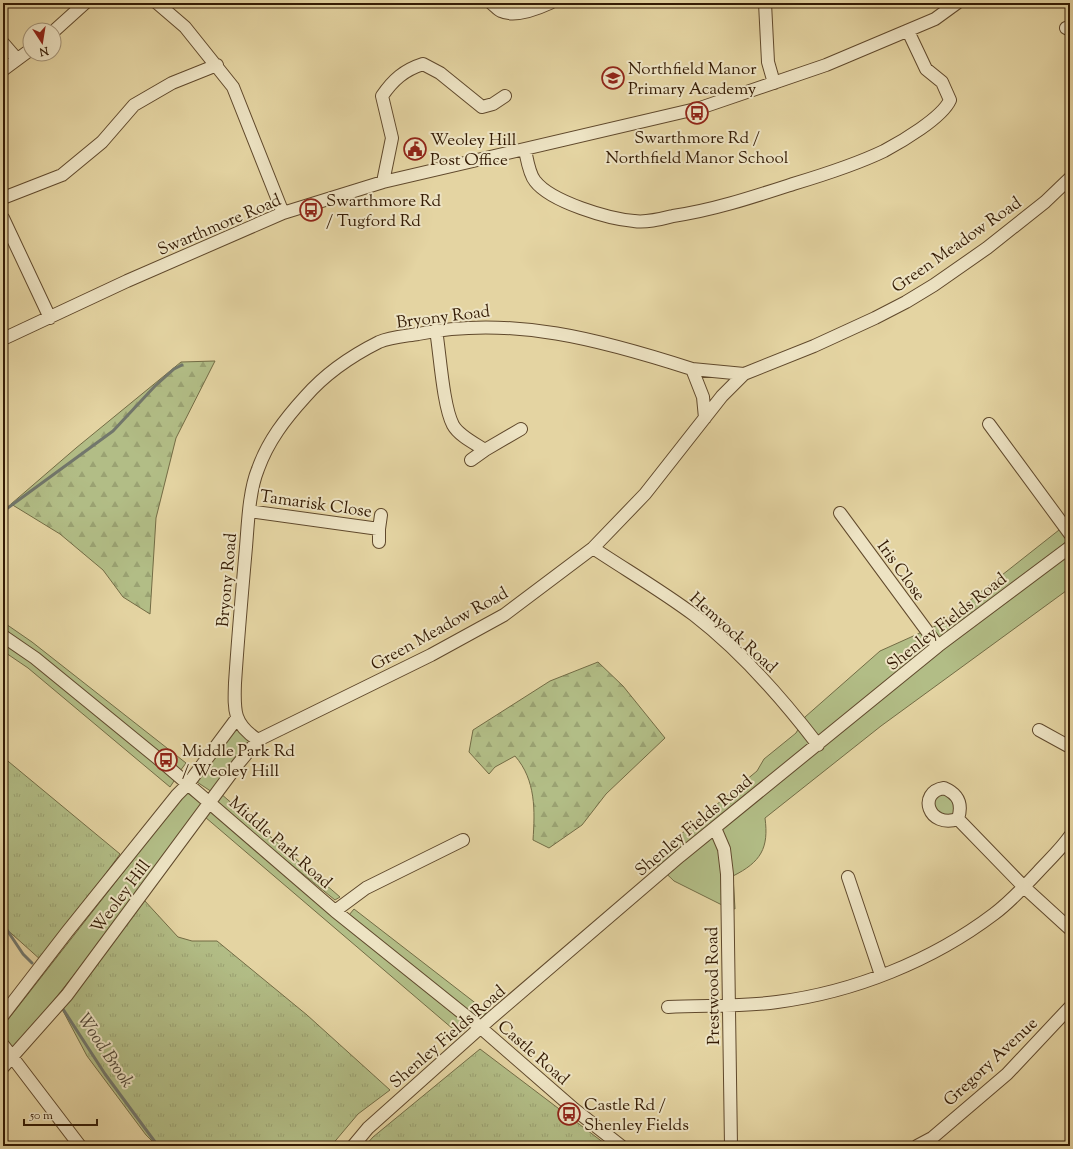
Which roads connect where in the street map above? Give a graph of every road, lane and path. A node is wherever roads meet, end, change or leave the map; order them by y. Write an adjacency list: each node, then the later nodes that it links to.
1 (85, 3): 7 (street)
2 (157, 3): 12 (street)
3 (491, 3): 4 (street)
4 (550, 3)
5 (765, 3): 14 (street)
6 (957, 3): 8 (street, Swarthmore Road)
7 (62, 23)
8 (908, 31): 14 (street, Swarthmore Road); 16 (street)
9 (3, 43): 11 (street)
10 (22, 55): 11 (street)
11 (16, 58): 13 (street)
12 (217, 65): 19 (street); 20 (street)
13 (3, 70)
14 (774, 82): 16 (street, Swarthmore Road)
15 (505, 96): 18 (street)
16 (525, 150): 18 (street, Swarthmore Road)
17 (1070, 178): 26 (street, Green Meadow Road)
18 (382, 182): 20 (street, Swarthmore Road)
19 (3, 198)
20 (283, 214): 22 (street, Swarthmore Road)
21 (3, 218): 22 (street)
22 (50, 318): 24 (street, Swarthmore Road)
23 (436, 330): 25 (street, Bryony Road); 30 (street); 32 (street, Bryony Road)
24 (3, 339)
25 (692, 369): 26 (street, Green Meadow Road); 27 (street)
26 (744, 374): 27 (street, Green Meadow Road)
27 (705, 418): 39 (street, Green Meadow Road)
28 (989, 424): 36 (street)
29 (521, 429): 30 (street)
30 (486, 450): 31 (street)
31 (471, 460)
32 (249, 511): 35 (street, Tamarisk Close); 42 (street, Bryony Road)
33 (840, 513): 41 (street, Iris Close)
34 (381, 515): 35 (street, Tamarisk Close)
35 (379, 529): 37 (street, Tamarisk Close)
36 (1070, 534)
37 (379, 542)
38 (1070, 547): 41 (street, Shenley Fields Road)
39 (593, 548): 44 (street, Green Meadow Road); 45 (street, Hemyock Road)
40 (3, 636): 47 (street, Middle Park Road)
41 (938, 646): 45 (street, Shenley Fields Road)
42 (237, 718): 44 (street, Bryony Road); 47 (street)
43 (1039, 730): 46 (street)
44 (258, 740): 48 (street, Weoley Hill)
45 (818, 745): 50 (street, Shenley Fields Road)
46 (1070, 747)
47 (188, 784): 48 (street, Middle Park Road); 61 (street, Weoley Hill)
48 (211, 803): 55 (street, Middle Park Road); 64 (street, Weoley Hill)
49 (958, 819): 54 (street)
50 (715, 828): 58 (street, Prestwood Road); 62 (street, Shenley Fields Road)
51 (1070, 836): 54 (street)
52 (463, 840): 55 (street)
53 (848, 877): 57 (street)
54 (1024, 887): 56 (street); 57 (street)
55 (335, 911): 62 (street, Middle Park Road)
56 (1070, 929)
57 (881, 975): 58 (street)
58 (729, 1004): 59 (street); 70 (street, Prestwood Road)
59 (668, 1007)
60 (1069, 1010): 66 (street, Gregory Avenue)
61 (3, 1015)
62 (481, 1028): 68 (street, Shenley Fields Road); 69 (street, Castle Road)
63 (3, 1045): 64 (street)
64 (12, 1056): 65 (street, Weoley Hill); 67 (street)
65 (3, 1067)
66 (932, 1142): 71 (street, Gregory Avenue)
67 (80, 1146)
68 (353, 1146)
69 (621, 1146)
70 (731, 1146)
71 (917, 1146)

